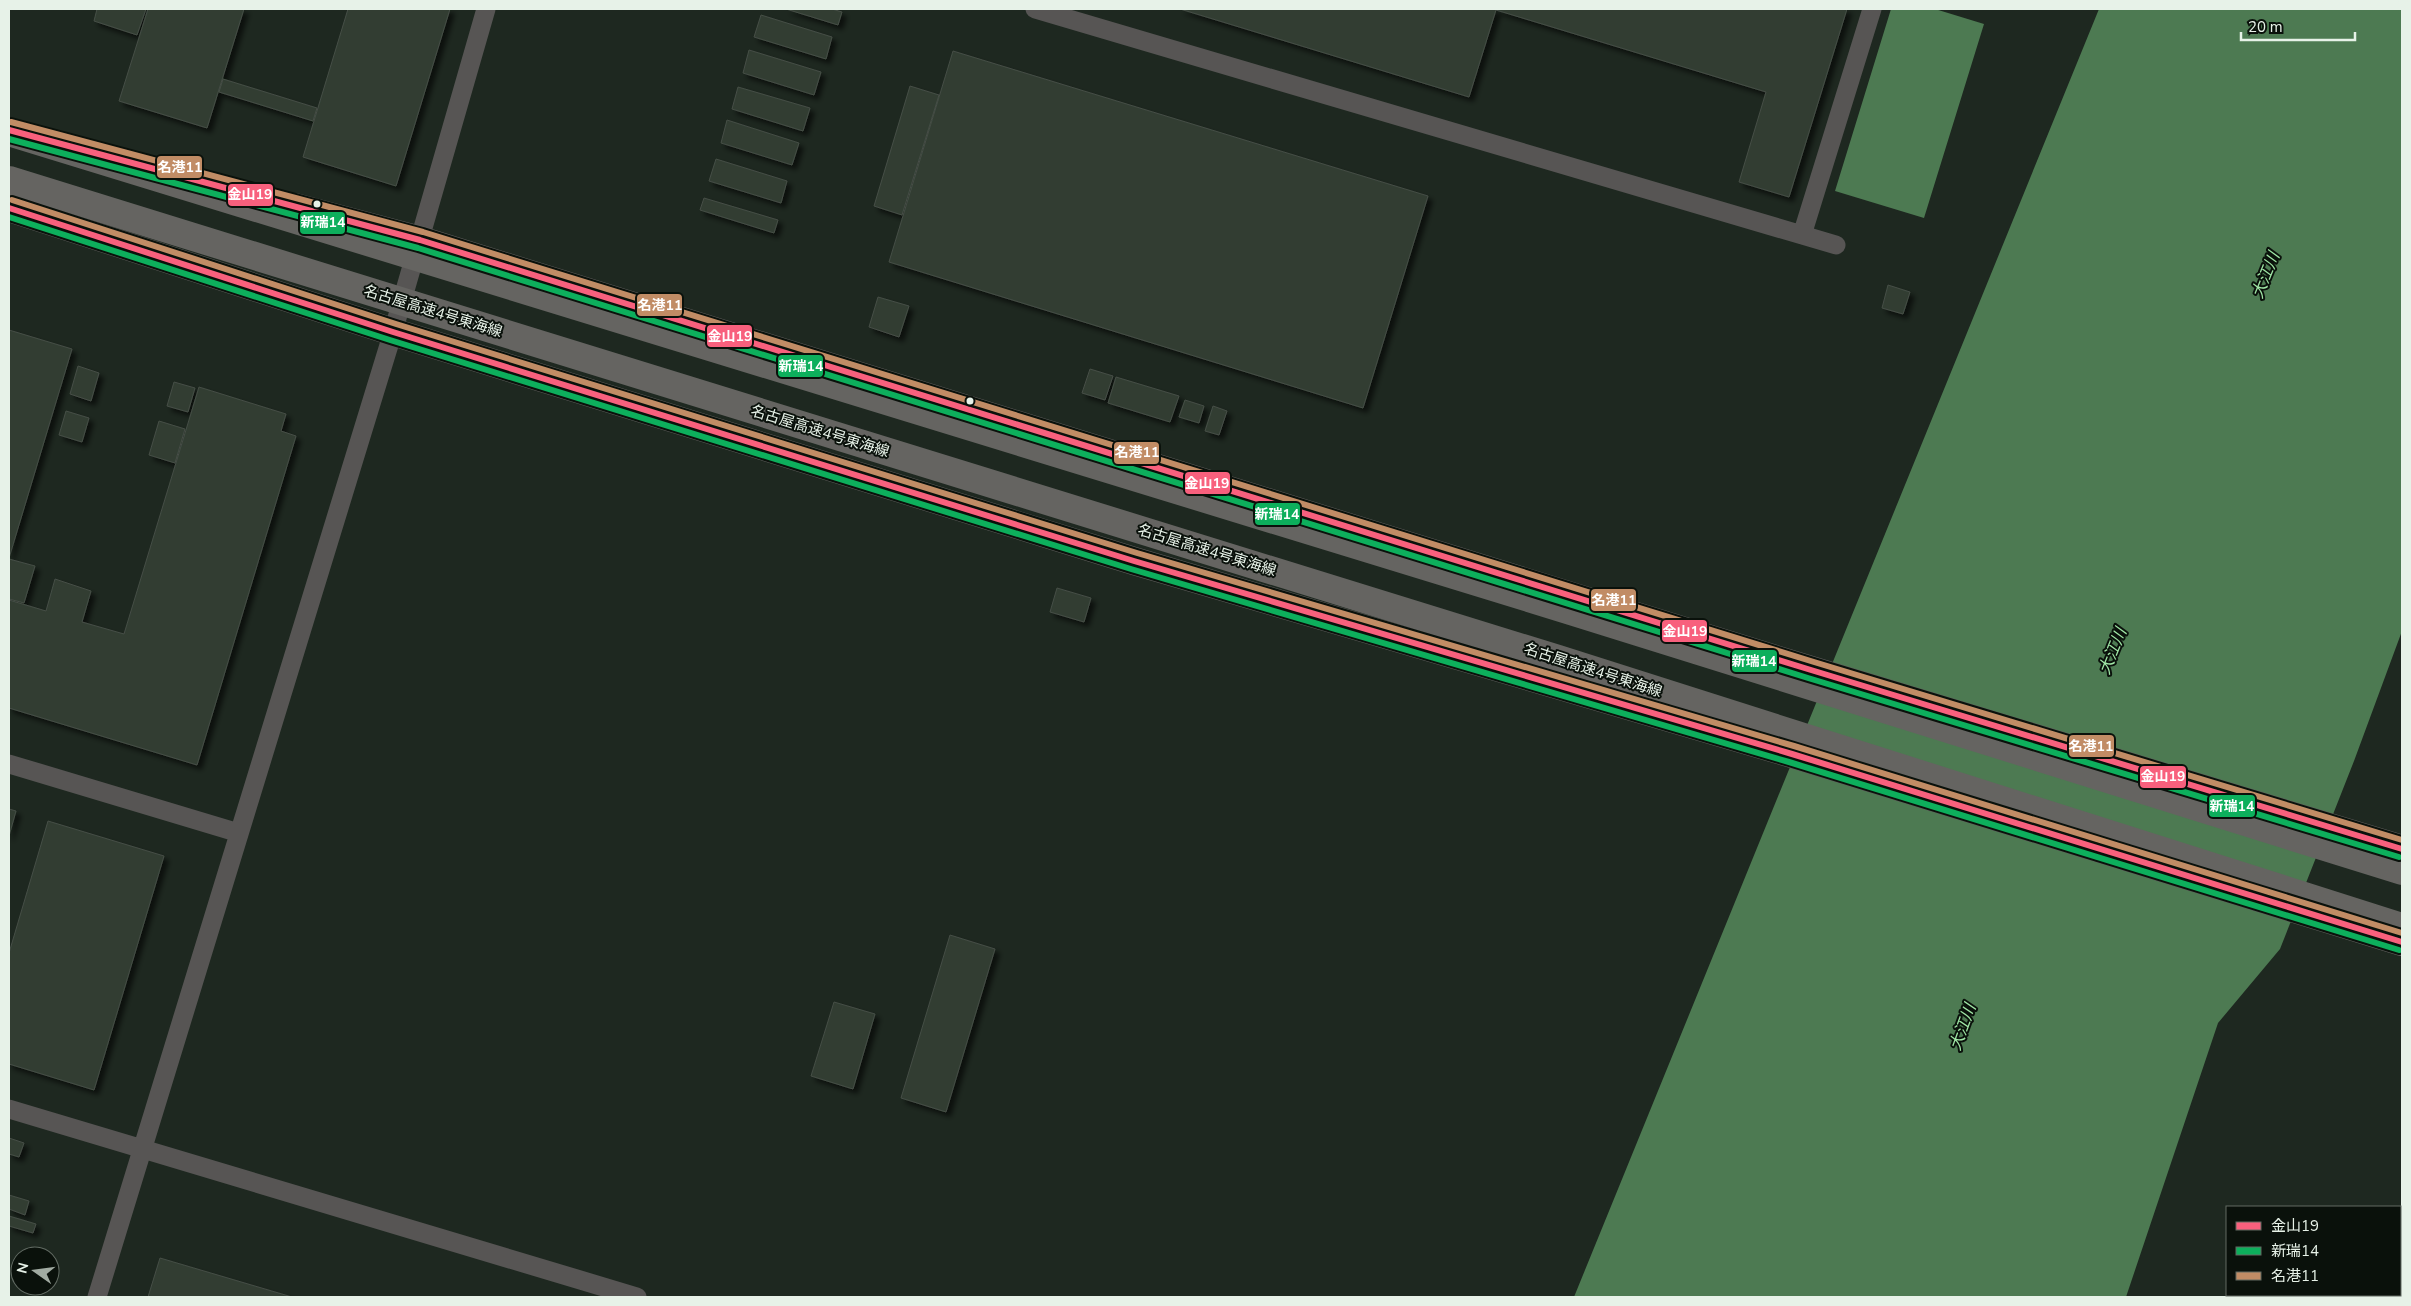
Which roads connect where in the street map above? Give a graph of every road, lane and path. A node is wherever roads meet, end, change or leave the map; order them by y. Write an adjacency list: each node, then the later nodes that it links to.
1 (486, 9): 8 (lane)
2 (1035, 9): 7 (lane)
3 (1872, 9): 7 (lane)
4 (9, 131): 8 (main road); 14 (highway, bridge)
5 (9, 180): 15 (highway, 名古屋高速4号東海線, bridge)
6 (9, 208): 10 (main road)
7 (1802, 235): 9 (lane)
8 (420, 240): 10 (lane); 13 (main road)
9 (1836, 245)
10 (393, 332): 12 (lane); 16 (main road)
11 (9, 764): 12 (lane)
12 (239, 833): 18 (lane)
13 (2391, 846)
14 (2402, 871)
15 (2402, 927)
16 (2402, 942)
17 (9, 1109): 18 (lane)
18 (142, 1150): 19 (lane); 20 (lane)
19 (97, 1297)
20 (637, 1297)

